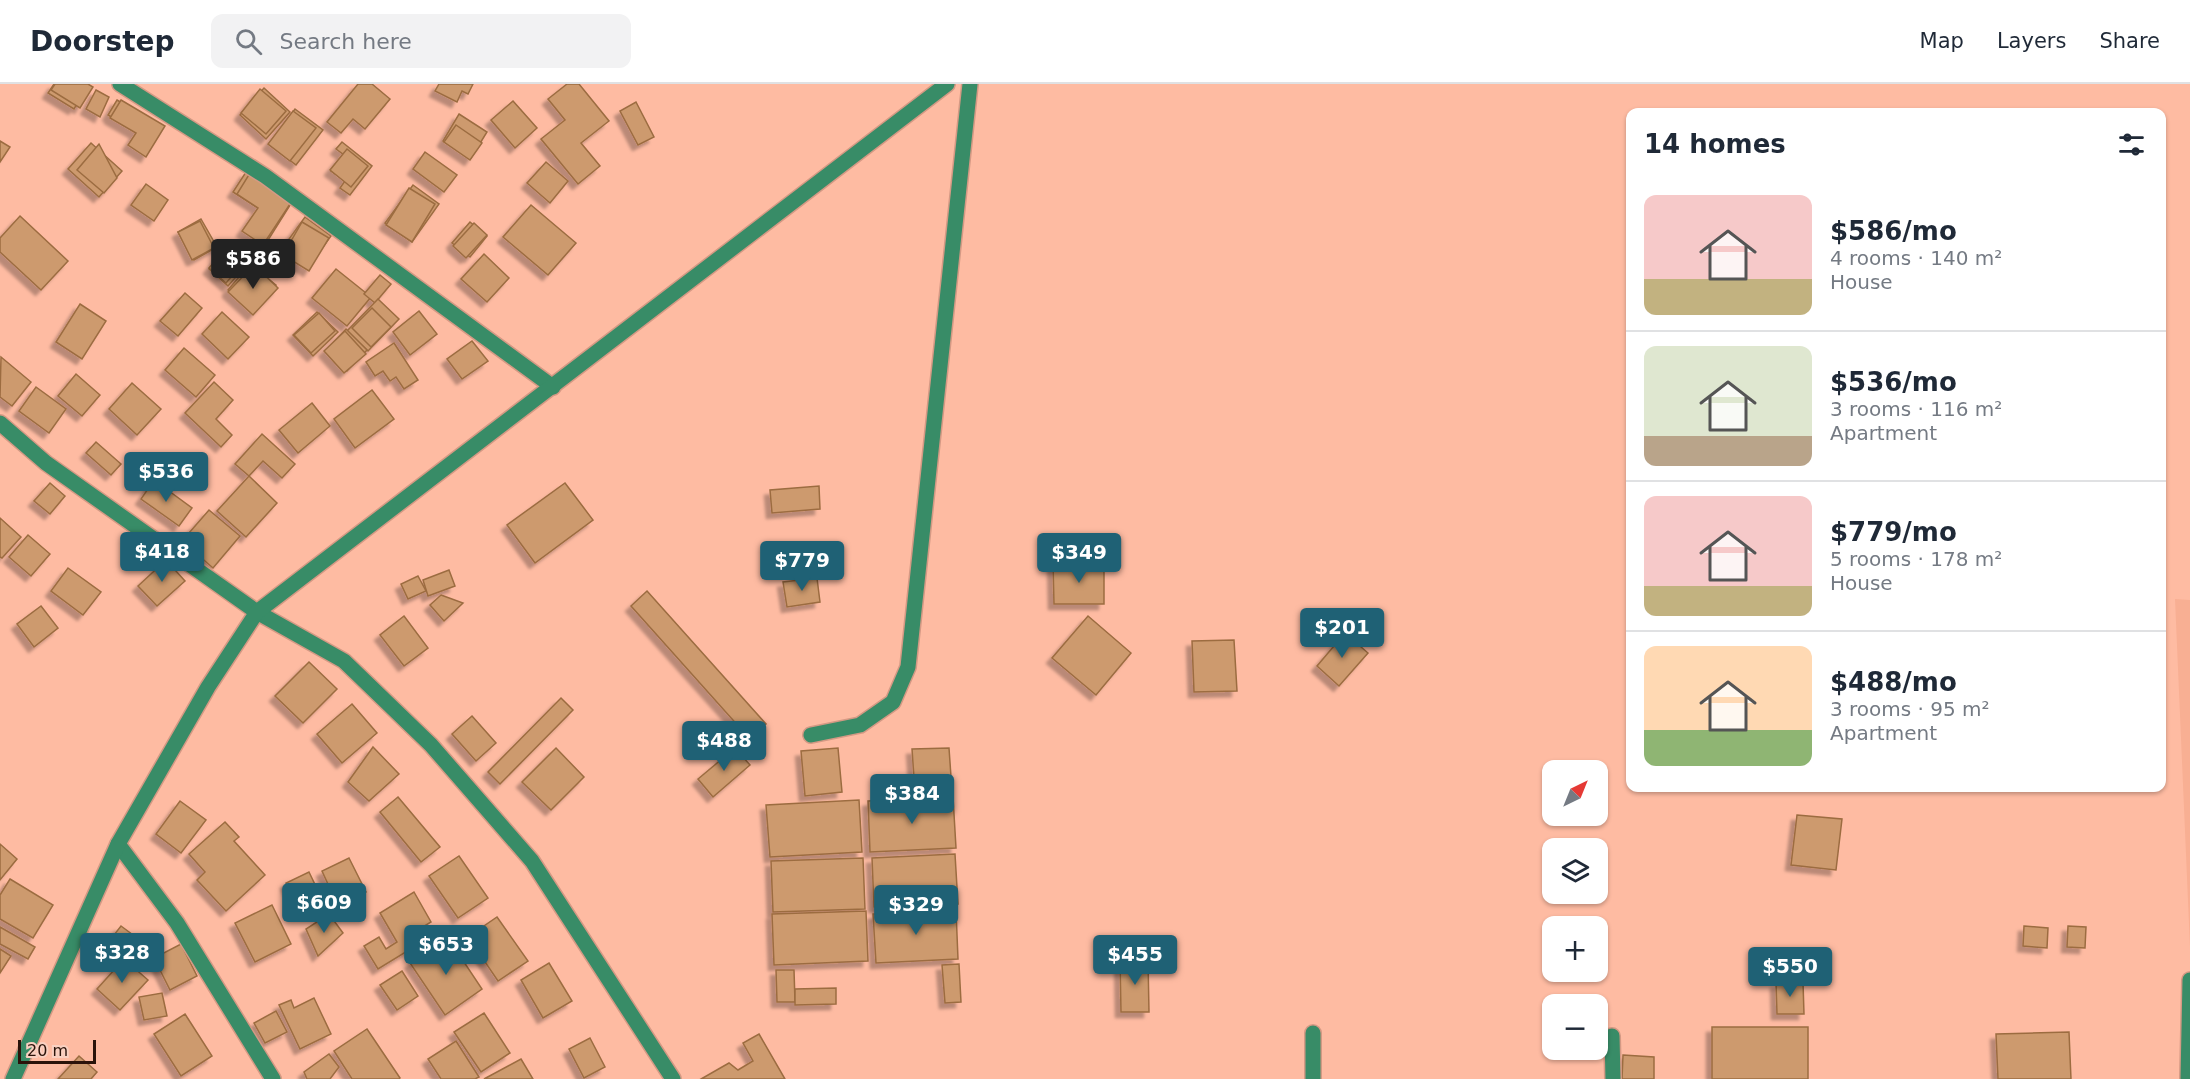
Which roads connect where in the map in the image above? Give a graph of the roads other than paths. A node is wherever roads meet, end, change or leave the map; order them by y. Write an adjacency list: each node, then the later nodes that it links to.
1 (120, 84): 4 (street)
2 (946, 84): 4 (street)
3 (970, 84): 7 (street)
4 (553, 387): 6 (street)
5 (0, 423): 6 (street)
6 (257, 612): 8 (street); 14 (street)
7 (811, 735)
8 (118, 844): 12 (street); 13 (street)
9 (2190, 980): 17 (street)
10 (1313, 1033): 15 (street)
11 (1612, 1036): 16 (street)
12 (13, 1079)
13 (273, 1079)
14 (673, 1079)
15 (1313, 1079)
16 (1613, 1079)
17 (2188, 1079)

